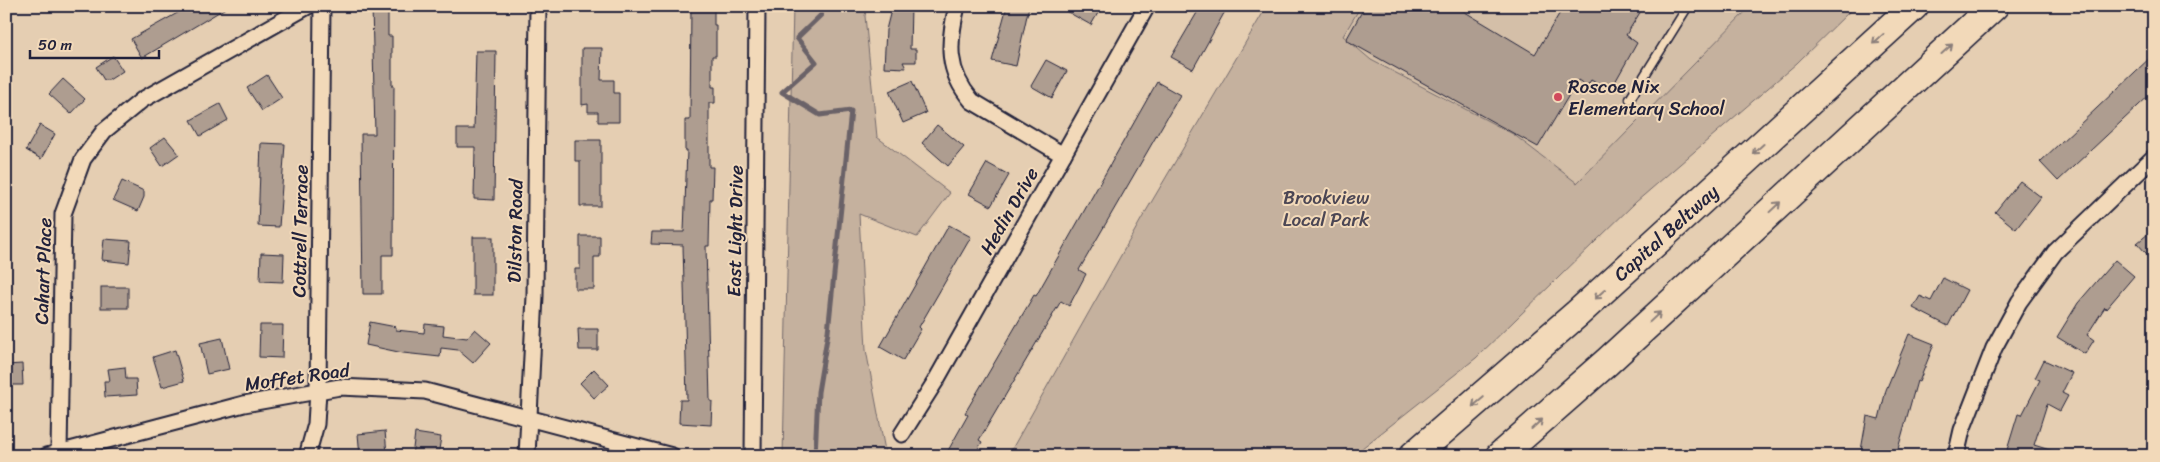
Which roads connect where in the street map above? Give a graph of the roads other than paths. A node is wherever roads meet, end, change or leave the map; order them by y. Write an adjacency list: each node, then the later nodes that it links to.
1 (308, 6): 16 (street, Cahart Place)
2 (322, 6): 13 (street, Cottrell Terrace)
3 (538, 6): 14 (street, Dilston Road)
4 (757, 6): 20 (street, East Light Drive)
5 (957, 6): 11 (street)
6 (1147, 6): 11 (street, Hedin Drive)
7 (1688, 6): 10 (lane)
8 (1914, 6): 21 (highway, Capital Beltway, one-way to 21)
9 (1994, 6): 22 (highway, one-way to 9)
10 (1630, 99)
11 (1063, 155): 15 (street, Hedin Drive)
12 (2154, 157): 23 (street)
13 (318, 391): 14 (street, Moffet Road); 16 (street, Moffet Road); 17 (street, Cottrell Terrace)
14 (530, 418): 18 (street, Dilston Road); 19 (street, Moffet Road)
15 (902, 434)
16 (53, 454)
17 (307, 456)
18 (527, 456)
19 (672, 456)
20 (753, 456)
21 (1414, 456)
22 (1500, 456)
23 (1956, 456)

